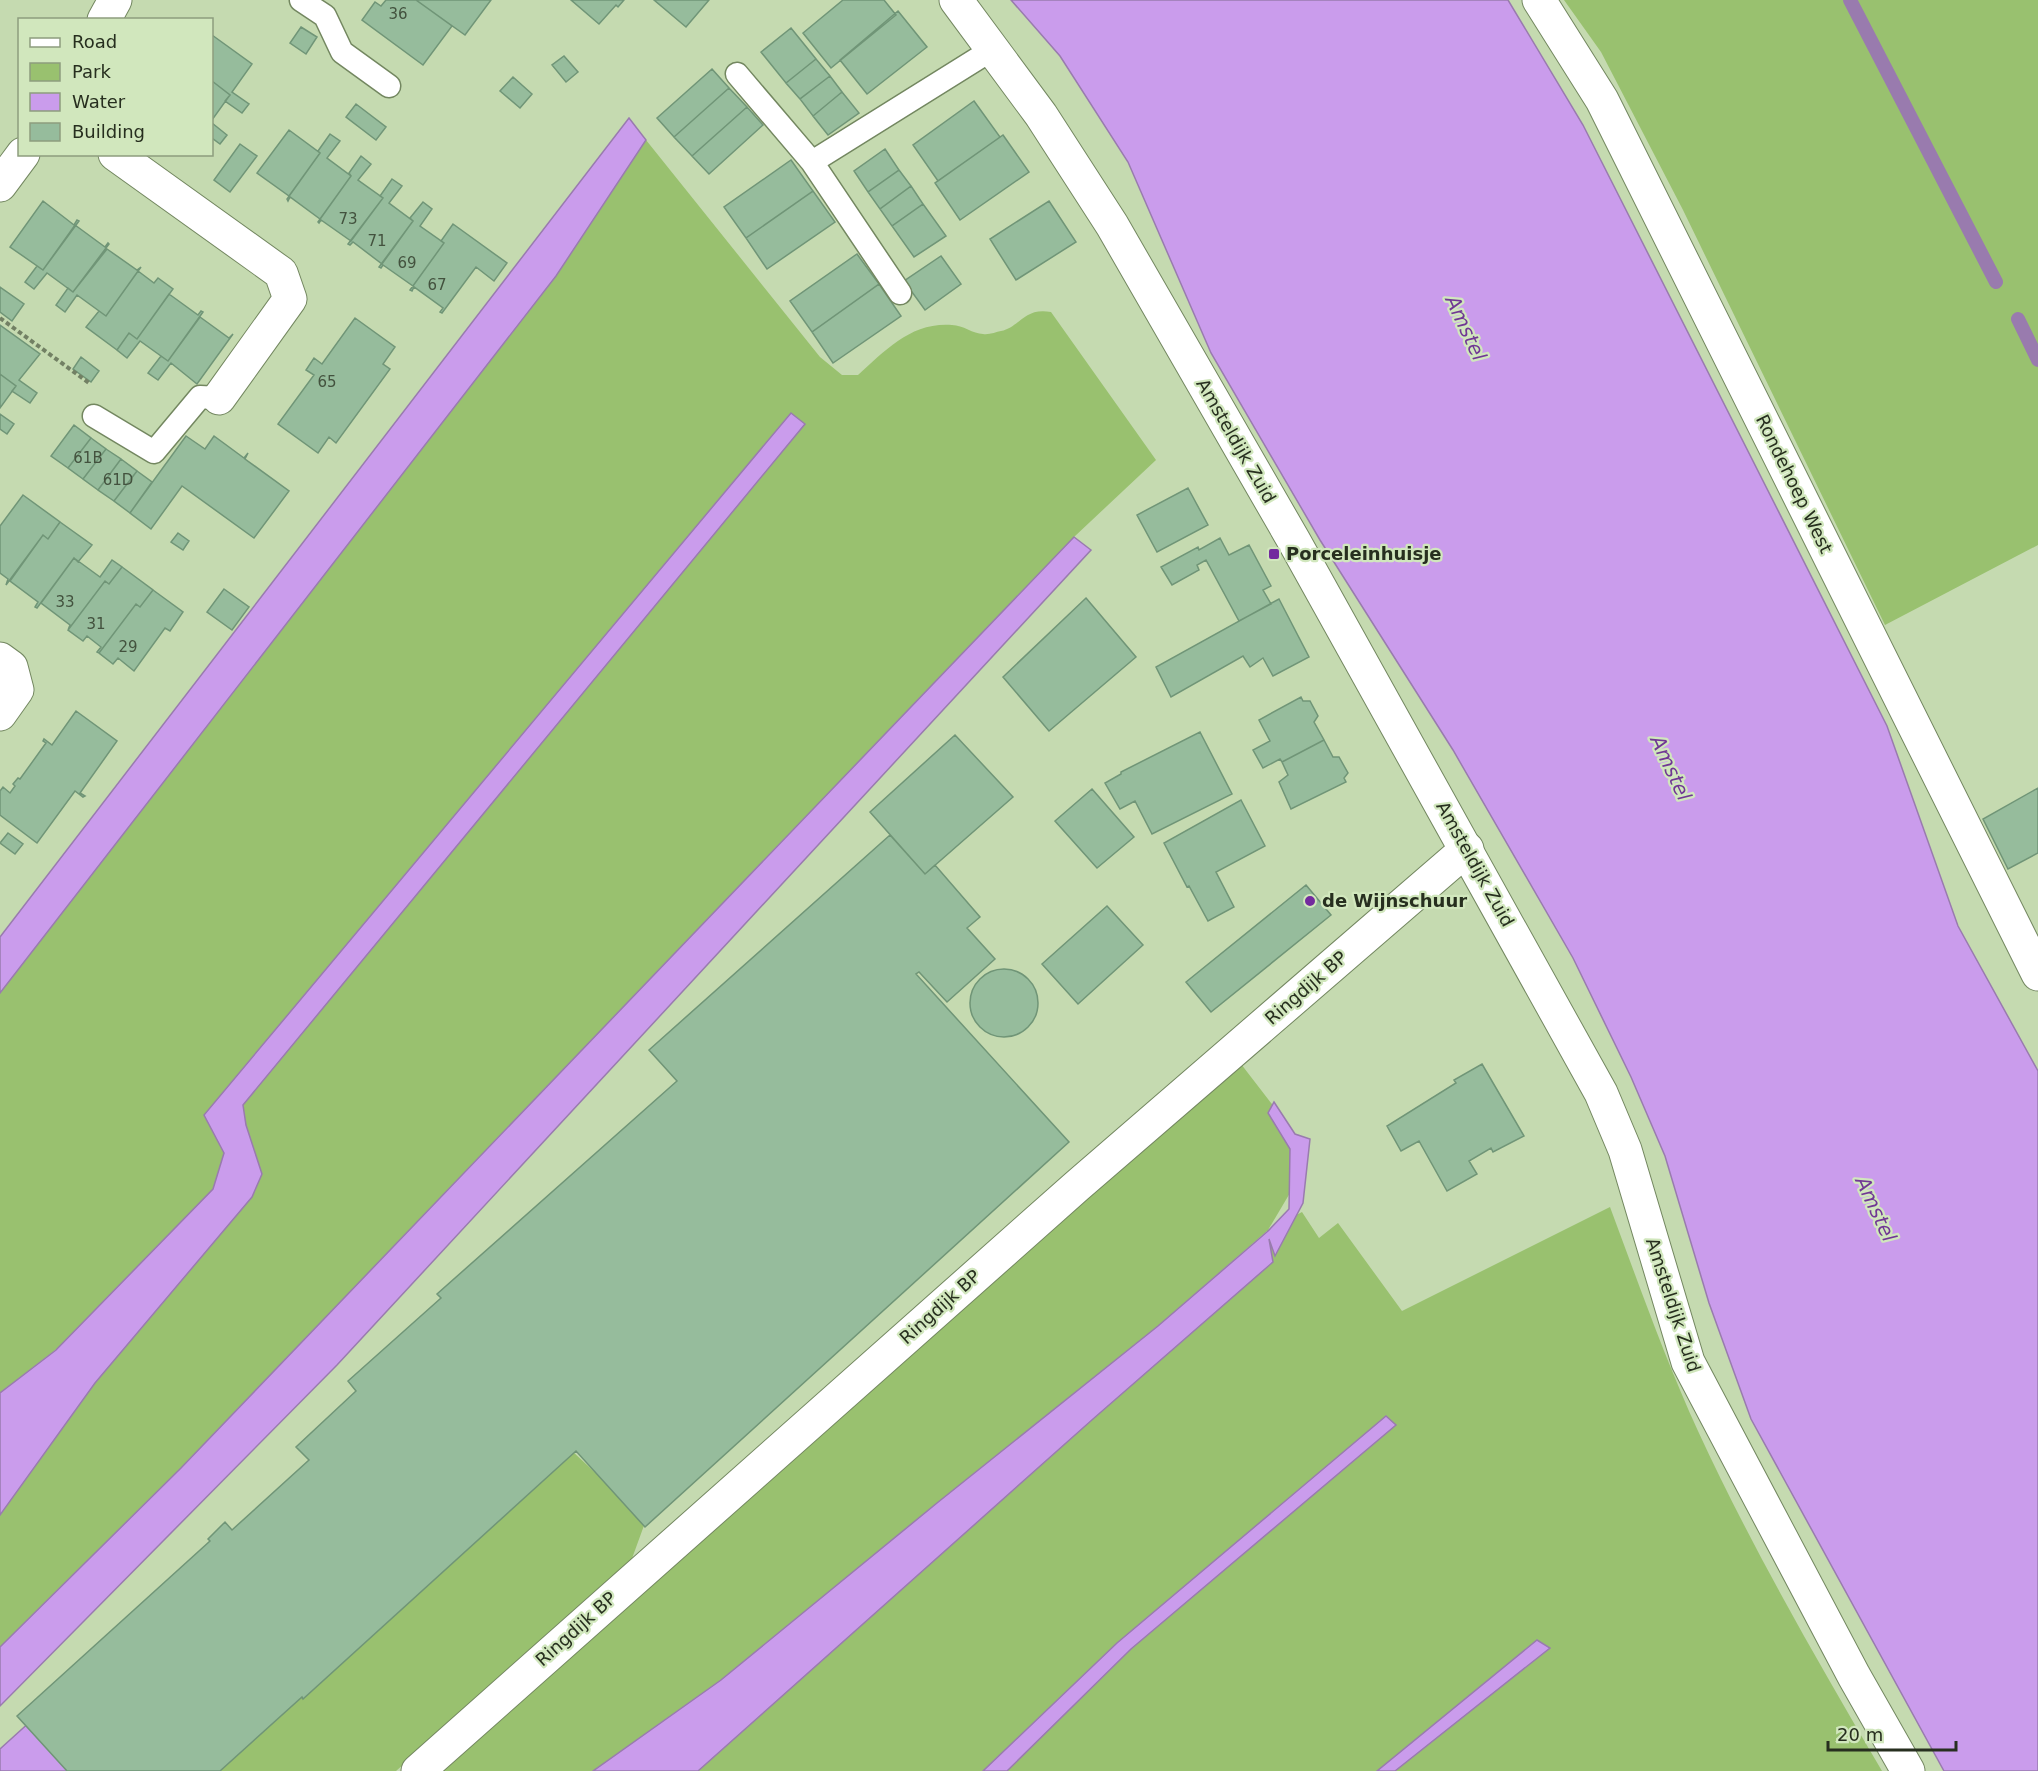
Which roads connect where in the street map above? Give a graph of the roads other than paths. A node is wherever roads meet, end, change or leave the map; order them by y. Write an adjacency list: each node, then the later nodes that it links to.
1 (115, 0): 6 (street)
2 (301, 0): 5 (lane)
3 (956, 0): 7 (street, Amsteldijk Zuid)
4 (1539, 0): 20 (street, Rondehoep West)
5 (330, 8): 9 (lane)
6 (105, 18)
7 (993, 49): 12 (lane); 19 (street, Amsteldijk Zuid)
8 (737, 74): 12 (lane)
9 (389, 86)
10 (22, 156): 13 (street)
11 (118, 156): 15 (street)
12 (812, 162): 14 (lane)
13 (0, 185)
14 (900, 293)
15 (219, 398): 16 (lane)
16 (94, 416)
17 (0, 659): 18 (street)
18 (0, 714)
19 (1467, 849): 21 (street, Ringdijk BP); 22 (street, Amsteldijk Zuid)
20 (2038, 974)
21 (418, 1771)
22 (1908, 1771)

